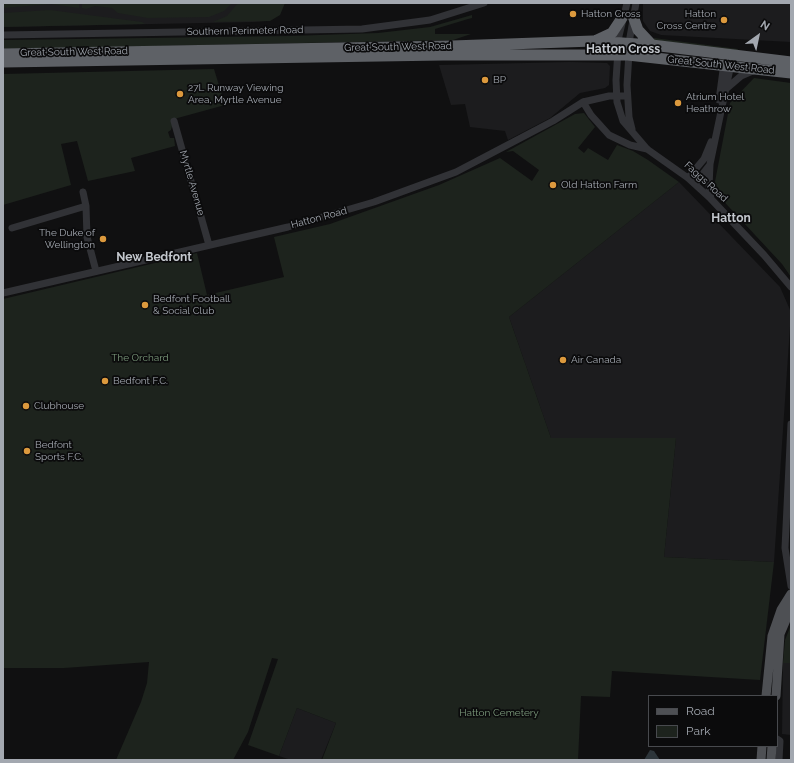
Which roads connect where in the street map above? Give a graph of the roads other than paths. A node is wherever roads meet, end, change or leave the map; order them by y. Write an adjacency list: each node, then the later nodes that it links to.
1 (484, 3): 5 (street, Southern Perimeter Road)
2 (627, 3): 4 (street)
3 (636, 3): 4 (street)
4 (628, 17): 6 (street); 6 (street); 7 (highway); 8 (highway)
5 (3, 35)
6 (624, 39): 7 (highway, Great South West Road); 8 (highway, Great South West Road); 11 (street); 11 (street)
7 (593, 42): 9 (highway, Great South West Road)
8 (652, 44): 10 (highway, Great South West Road)
9 (3, 54)
10 (728, 54): 13 (highway, Great South West Road); 14 (street)
11 (625, 58): 12 (highway, Great South West Road); 14 (highway, Great South West Road); 18 (street, Faggs Road); 19 (street, Faggs Road)
12 (3, 62)
13 (791, 62)
14 (728, 69): 15 (highway, Great South West Road); 17 (street); 25 (street)
15 (757, 70): 16 (highway, Great South West Road); 17 (street)
16 (791, 73)
17 (727, 88): 24 (street)
18 (617, 96): 19 (street, Hatton Road); 20 (street, Hatton Road); 22 (street, Faggs Road)
19 (627, 96): 22 (street, Faggs Road)
20 (583, 102): 23 (street); 31 (street, Hatton Road)
21 (174, 121): 31 (street, Myrtle Avenue)
22 (633, 133): 23 (street, Faggs Road)
23 (647, 149): 25 (street, Faggs Road)
24 (710, 164): 26 (street); 28 (street)
25 (688, 178): 26 (street, Faggs Road)
26 (695, 184): 28 (street, Faggs Road)
27 (83, 192): 29 (street)
28 (711, 199): 33 (street, Faggs Road)
29 (86, 206): 30 (street); 32 (street)
30 (12, 228)
31 (209, 245): 32 (street, Hatton Road)
32 (96, 272): 34 (street, Hatton Road)
33 (791, 287)
34 (3, 293)
35 (791, 424): 36 (street)
36 (790, 464): 37 (street)
37 (789, 517): 38 (street)
38 (788, 557): 39 (street); 40 (street)
39 (791, 566)
40 (791, 586)
41 (791, 594): 43 (main road)
42 (791, 608): 44 (main road)
43 (766, 695)
44 (776, 695)
45 (778, 740): 50 (street)
46 (762, 747): 48 (main road)
47 (772, 747): 49 (main road)
48 (761, 760)
49 (771, 760)
50 (779, 760)

